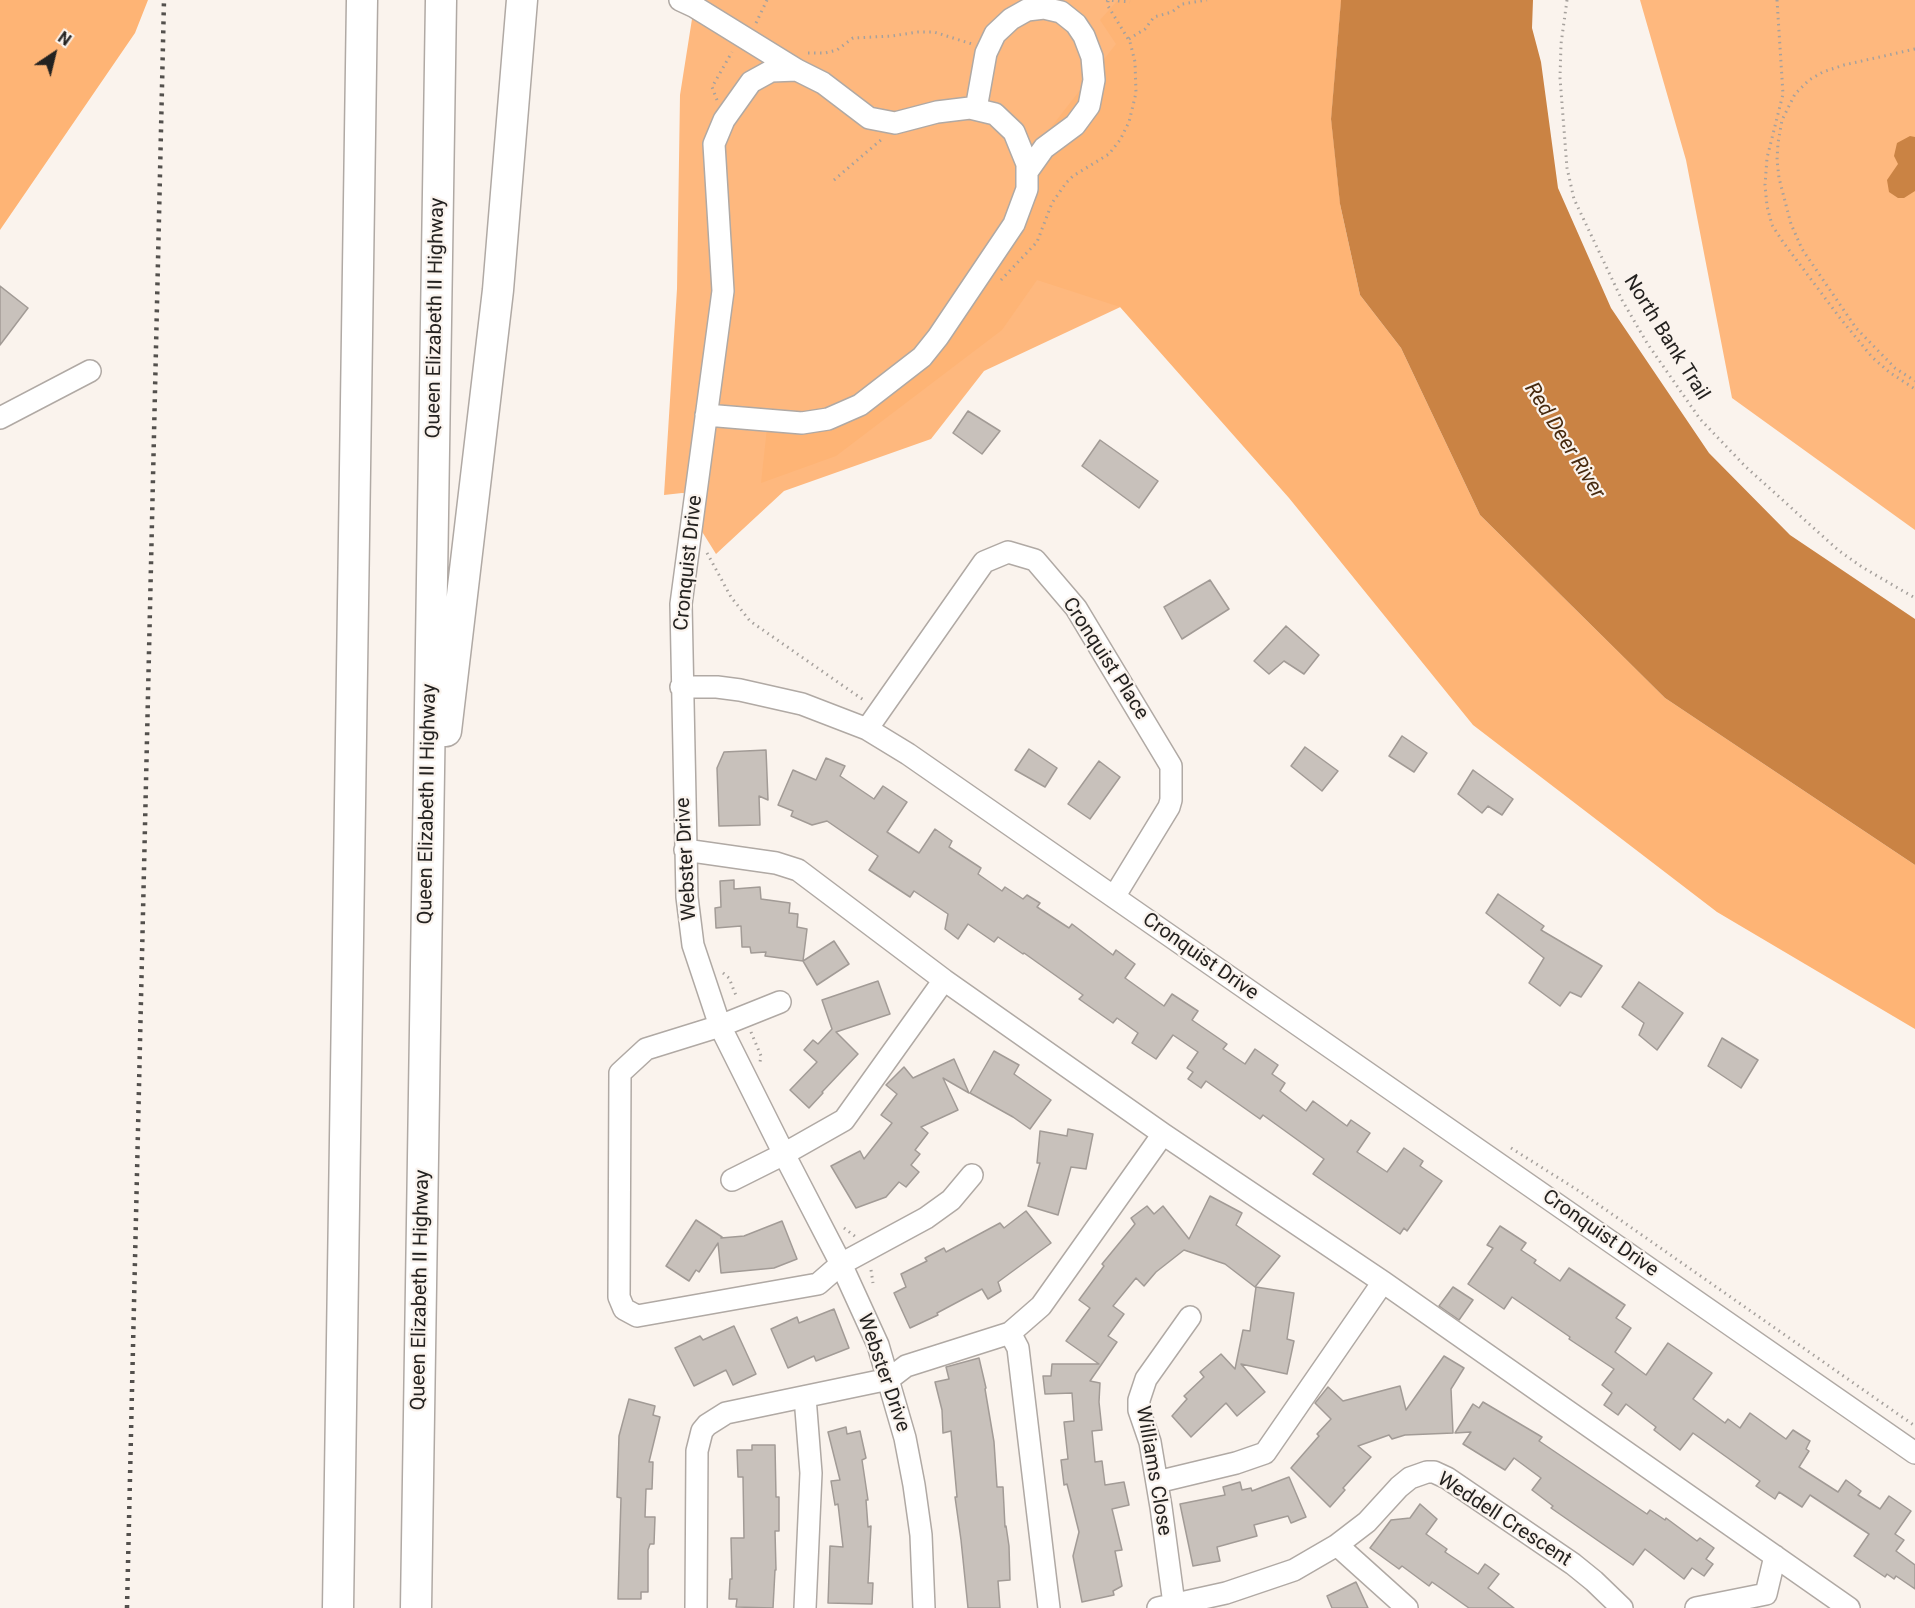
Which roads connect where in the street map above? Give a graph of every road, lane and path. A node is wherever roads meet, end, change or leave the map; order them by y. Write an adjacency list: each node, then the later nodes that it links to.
1 (362, 0): 50 (highway)
2 (441, 0): 31 (highway, Queen Elizabeth II Highway)
3 (522, 0): 31 (highway)
4 (680, 0): 10 (street)
5 (1207, 0): 11 (path)
6 (1567, 0): 26 (path, North Bank Trail)
7 (1777, 0): 23 (path)
8 (1107, 1): 9 (path); 11 (path)
9 (1128, 2)
10 (741, 36): 14 (street); 16 (path)
11 (1128, 39): 20 (path)
12 (988, 49): 14 (path); 15 (street); 18 (street)
13 (1915, 49): 22 (path)
14 (801, 62): 16 (street, Cronquist Drive); 17 (street)
15 (976, 109): 17 (street); 18 (street)
16 (724, 120): 24 (street, Cronquist Drive)
17 (902, 122): 19 (path)
18 (1027, 172): 24 (street)
19 (834, 180)
20 (1000, 281)
21 (90, 370): 25 (street)
22 (1915, 381)
23 (1915, 389)
24 (706, 415): 27 (street, Cronquist Drive)
25 (0, 418)
26 (1915, 598)
27 (681, 687): 28 (street, Cronquist Drive); 29 (street, Webster Drive)
28 (867, 729): 30 (street, Cronquist Drive); 30 (street, Cronquist Place)
29 (685, 850): 32 (street); 34 (street, Webster Drive)
30 (1114, 897): 45 (street, Cronquist Drive)
31 (427, 898): 51 (highway, Queen Elizabeth II Highway)
32 (944, 980): 35 (street); 36 (street)
33 (780, 1002): 34 (street)
34 (720, 1026): 36 (street, Webster Drive); 39 (street)
35 (1163, 1134): 40 (street); 42 (street)
36 (784, 1154): 38 (street); 39 (street, Webster Drive)
37 (972, 1175): 39 (street)
38 (732, 1180)
39 (842, 1264): 43 (street, Webster Drive)
40 (1383, 1282): 46 (street); 48 (street)
41 (1190, 1317): 46 (street, Williams Close)
42 (1010, 1333): 43 (street); 55 (street)
43 (889, 1379): 44 (street); 54 (street, Webster Drive)
44 (805, 1398): 52 (street); 53 (street)
45 (1915, 1453)
46 (1157, 1482): 49 (street, Williams Close)
47 (1337, 1545): 49 (street, Weddell Crescent); 56 (street); 57 (street, Weddell Crescent)
48 (1775, 1556): 58 (street); 59 (street)
49 (1166, 1606)
50 (338, 1608)
51 (416, 1608)
52 (696, 1608)
53 (805, 1608)
54 (924, 1608)
55 (1049, 1608)
56 (1407, 1608)
57 (1622, 1608)
58 (1696, 1608)
59 (1849, 1608)

